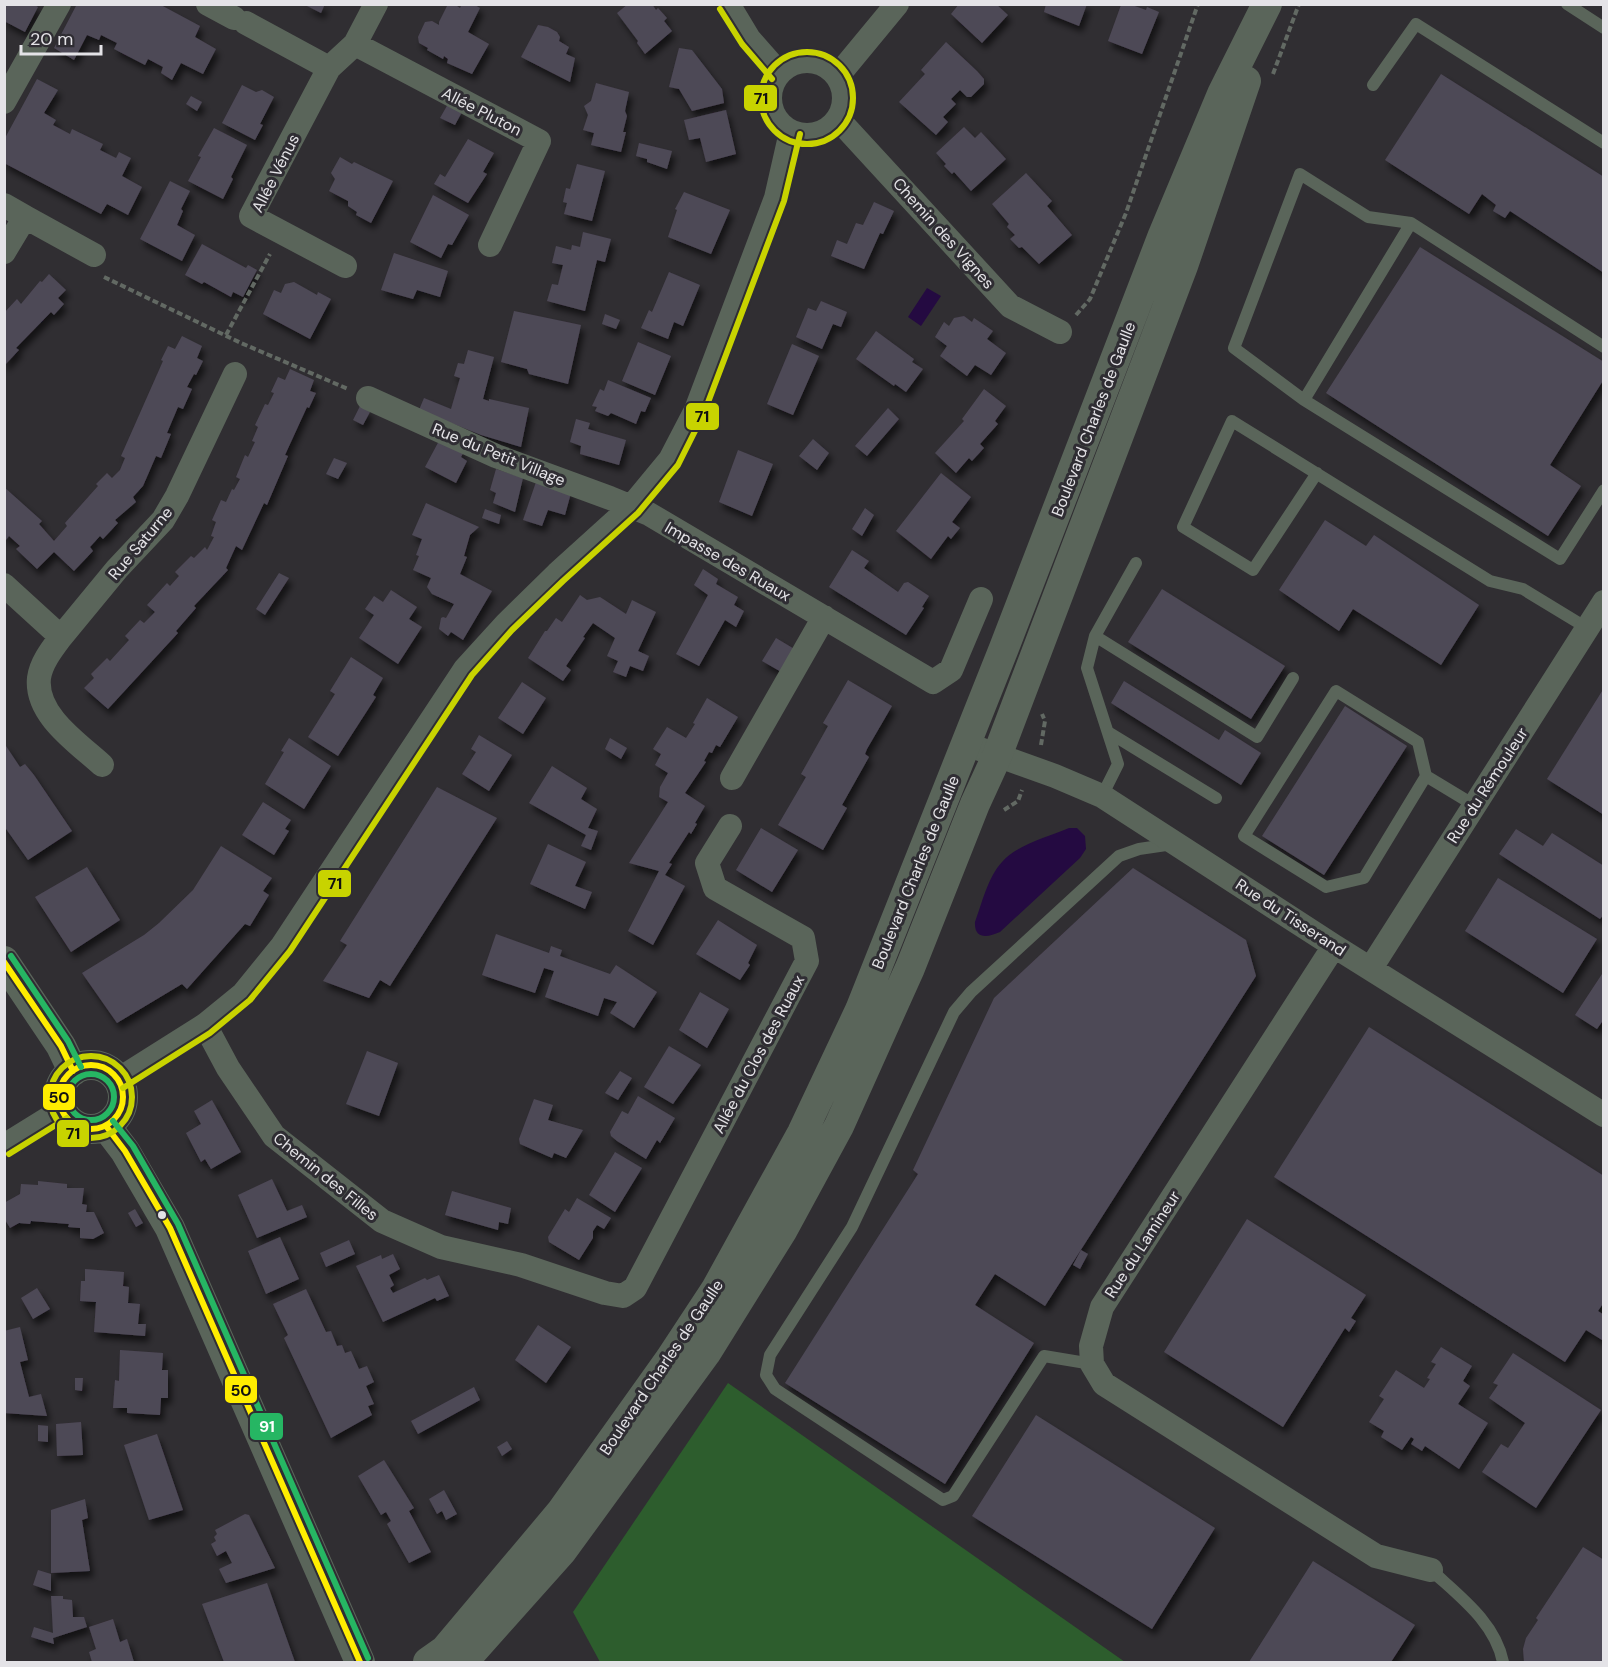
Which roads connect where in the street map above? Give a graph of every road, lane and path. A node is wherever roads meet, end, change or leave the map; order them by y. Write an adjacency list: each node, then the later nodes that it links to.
1 (59, 4): 14 (street)
2 (208, 4): 10 (street)
3 (376, 4): 10 (street)
4 (728, 4): 11 (street)
5 (897, 4): 12 (street)
6 (1198, 4): 25 (path)
7 (1268, 4): 45 (street, Boulevard Charles de Gaulle); 47 (street, Boulevard Charles de Gaulle)
8 (1567, 4): 9 (lane)
9 (1604, 28)
10 (342, 56): 20 (street, Allée Vénus); 21 (street, Allée Pluton)
11 (779, 73): 12 (street); 16 (street)
12 (836, 75): 15 (street)
13 (1373, 85): 17 (lane)
14 (4, 102)
15 (838, 119): 16 (street); 25 (street, Chemin des Vignes)
16 (791, 132): 33 (street)
17 (1604, 142)
18 (15, 211): 22 (street); 23 (street)
19 (1412, 223): 27 (lane); 30 (lane); 30 (lane)
20 (282, 233): 24 (street, Allée Vénus); 26 (path)
21 (490, 245)
22 (4, 252)
23 (94, 255): 26 (path)
24 (345, 266)
25 (1060, 332)
26 (226, 335): 29 (path)
27 (1604, 347)
28 (235, 374): 41 (street, Rue Saturne)
29 (368, 398): 33 (street, Rue du Petit Village)
30 (1304, 400): 32 (lane)
31 (1317, 473): 31 (lane); 39 (lane)
32 (1604, 490)
33 (632, 506): 38 (street, Impasse des Ruaux); 61 (street)
34 (1136, 563): 40 (lane)
35 (4, 585): 41 (street)
36 (981, 599): 38 (street, Impasse des Ruaux)
37 (1604, 602): 39 (street, Rue du Rémouleur)
38 (824, 617): 50 (street)
39 (1587, 628): 54 (street, Rue du Rémouleur)
40 (1095, 636): 42 (lane); 44 (lane)
41 (61, 637): 48 (street, Rue Saturne)
42 (1293, 678)
43 (1038, 707): 46 (path)
44 (1108, 732): 52 (lane); 53 (lane)
45 (966, 744): 47 (street, Rue du Tisserand); 72 (street, Boulevard Charles de Gaulle)
46 (1040, 747)
47 (997, 756): 52 (street, Rue du Tisserand); 73 (street, Boulevard Charles de Gaulle)
48 (102, 765)
49 (1426, 776): 49 (lane); 54 (lane)
50 (732, 778)
51 (1023, 788): 55 (path)
52 (1102, 796): 57 (street, Rue du Tisserand)
53 (1216, 798)
54 (1474, 805): 60 (street, Rue du Rémouleur)
55 (995, 812)
56 (730, 826): 68 (street, Allée du Clos des Ruaux)
57 (1176, 844): 58 (street, Rue du Tisserand); 69 (lane)
58 (1334, 946): 60 (street, Rue du Tisserand); 69 (street, Rue du Lamineur)
59 (4, 960): 62 (street)
60 (1371, 968): 65 (street, Rue du Tisserand)
61 (205, 1025): 63 (street); 68 (street, Chemin des Filles)
62 (73, 1071): 63 (street); 64 (street)
63 (118, 1080): 66 (street)
64 (62, 1110): 66 (street); 67 (street)
65 (1604, 1115)
66 (106, 1126): 71 (street)
67 (4, 1146)
68 (635, 1288)
69 (1092, 1364): 70 (street)
70 (1431, 1570): 74 (lane)
71 (360, 1662)
72 (428, 1662)
73 (463, 1662)
74 (1503, 1662)

